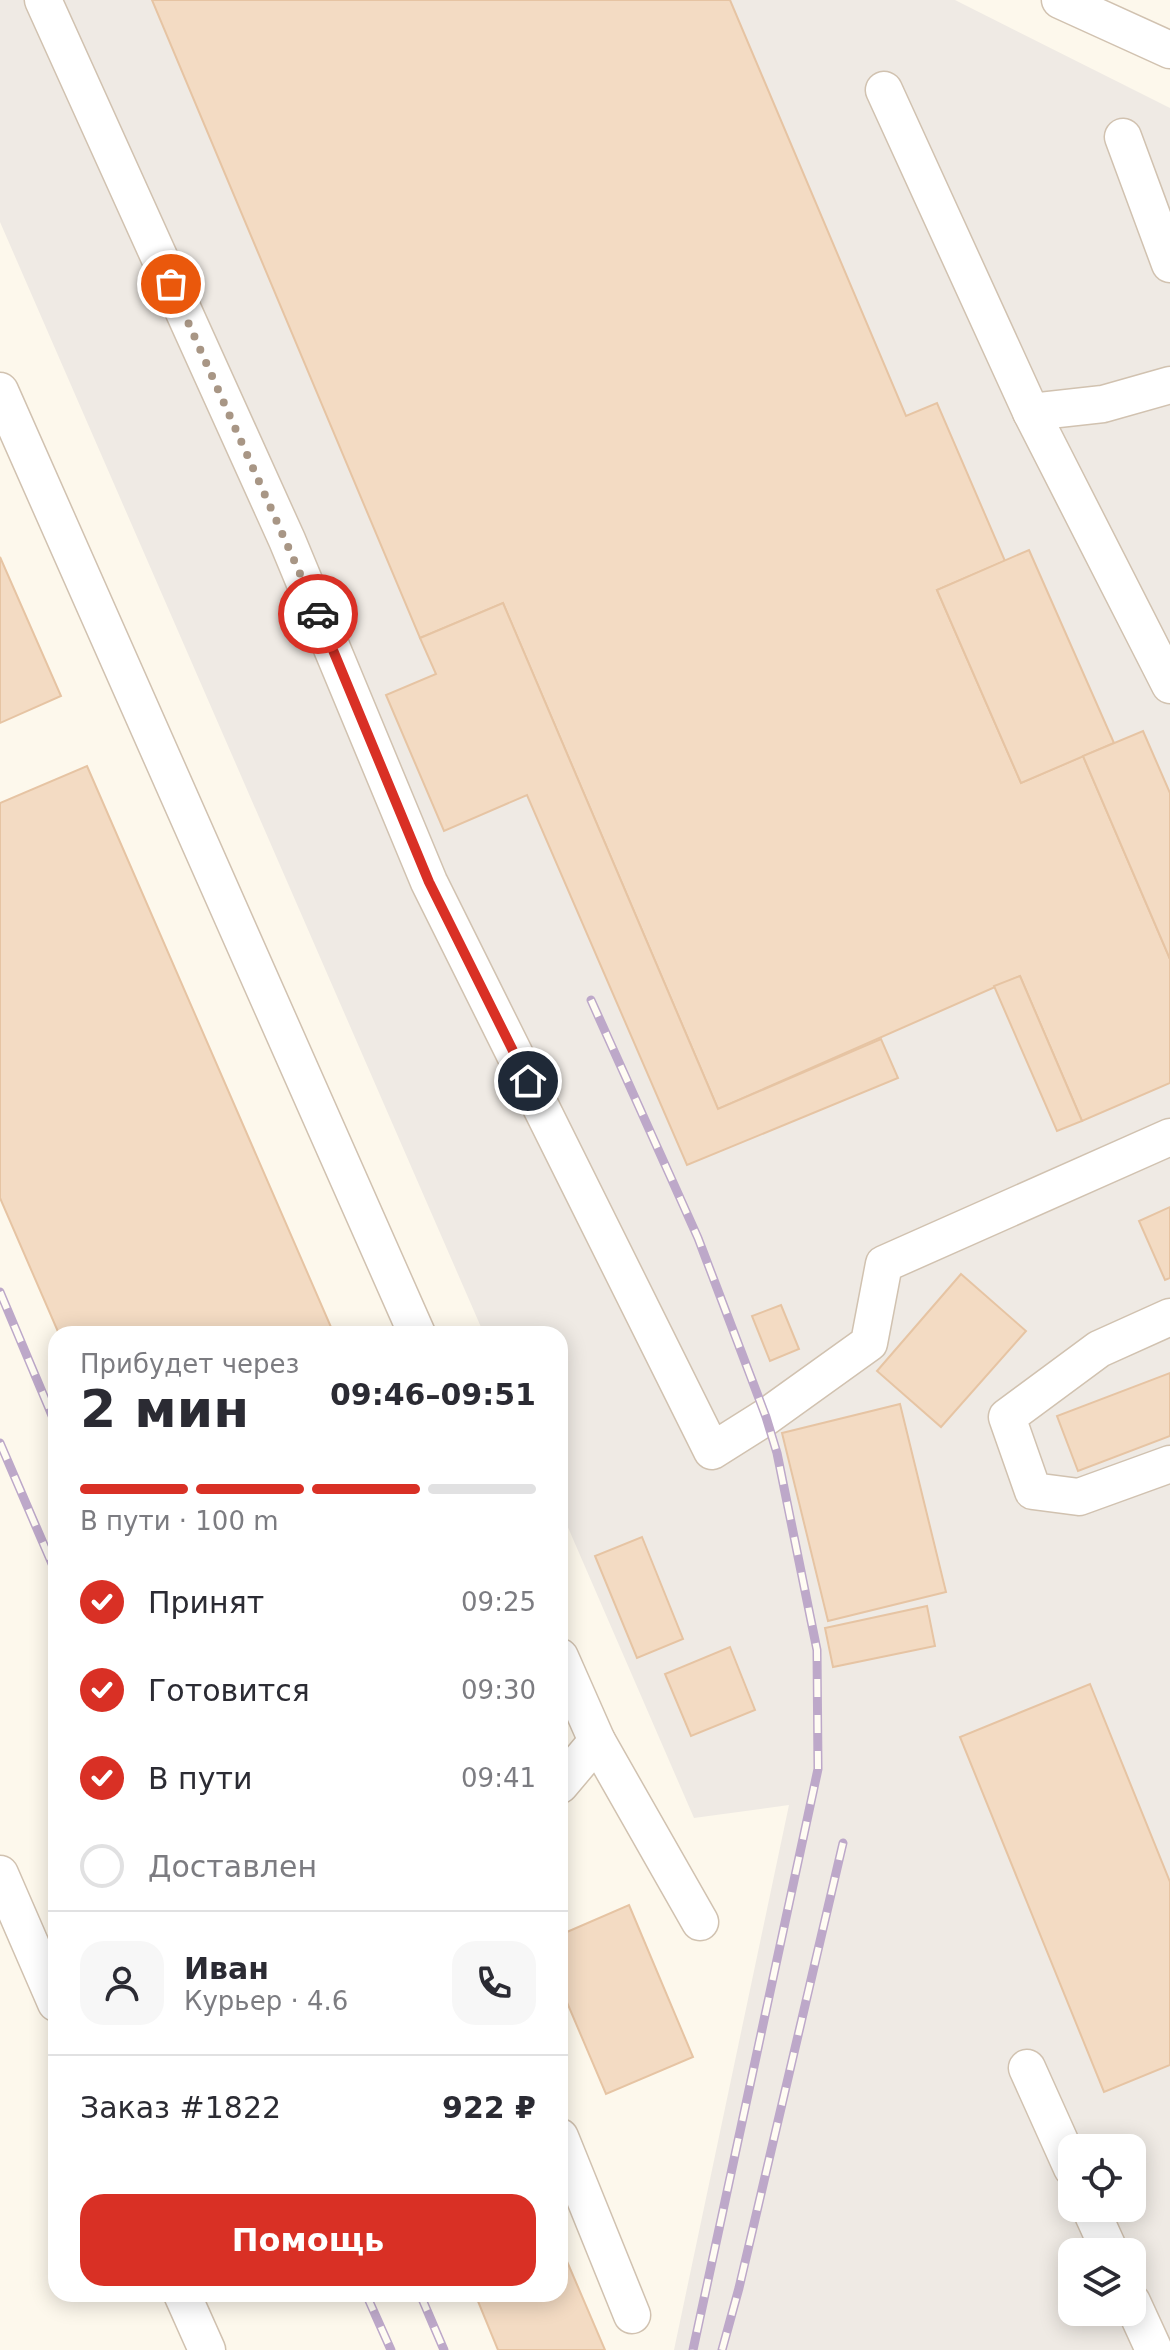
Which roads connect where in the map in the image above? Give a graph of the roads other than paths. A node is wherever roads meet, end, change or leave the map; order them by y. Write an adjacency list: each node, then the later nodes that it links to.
1 (43, 0): 11 (street)
2 (1060, 0): 3 (street)
3 (1170, 50)
4 (884, 90): 9 (street)
5 (1123, 137): 6 (street)
6 (1170, 264)
7 (1170, 385): 9 (street)
8 (0, 391): 13 (street)
9 (1031, 412): 10 (street)
10 (1170, 685)
11 (1170, 1137)
12 (1170, 1317): 14 (street)
13 (413, 1326)
14 (1170, 1464)
15 (568, 1675): 16 (street)
16 (597, 1741): 17 (street); 19 (street)
17 (568, 1775)
18 (0, 1874): 20 (street)
19 (700, 1922)
20 (48, 1985)
21 (1027, 2068): 22 (street)
22 (1058, 2137)
23 (568, 2157): 25 (street)
24 (186, 2302): 27 (street)
25 (632, 2315)
26 (1143, 2326): 28 (street)
27 (207, 2350)
28 (1154, 2350)

